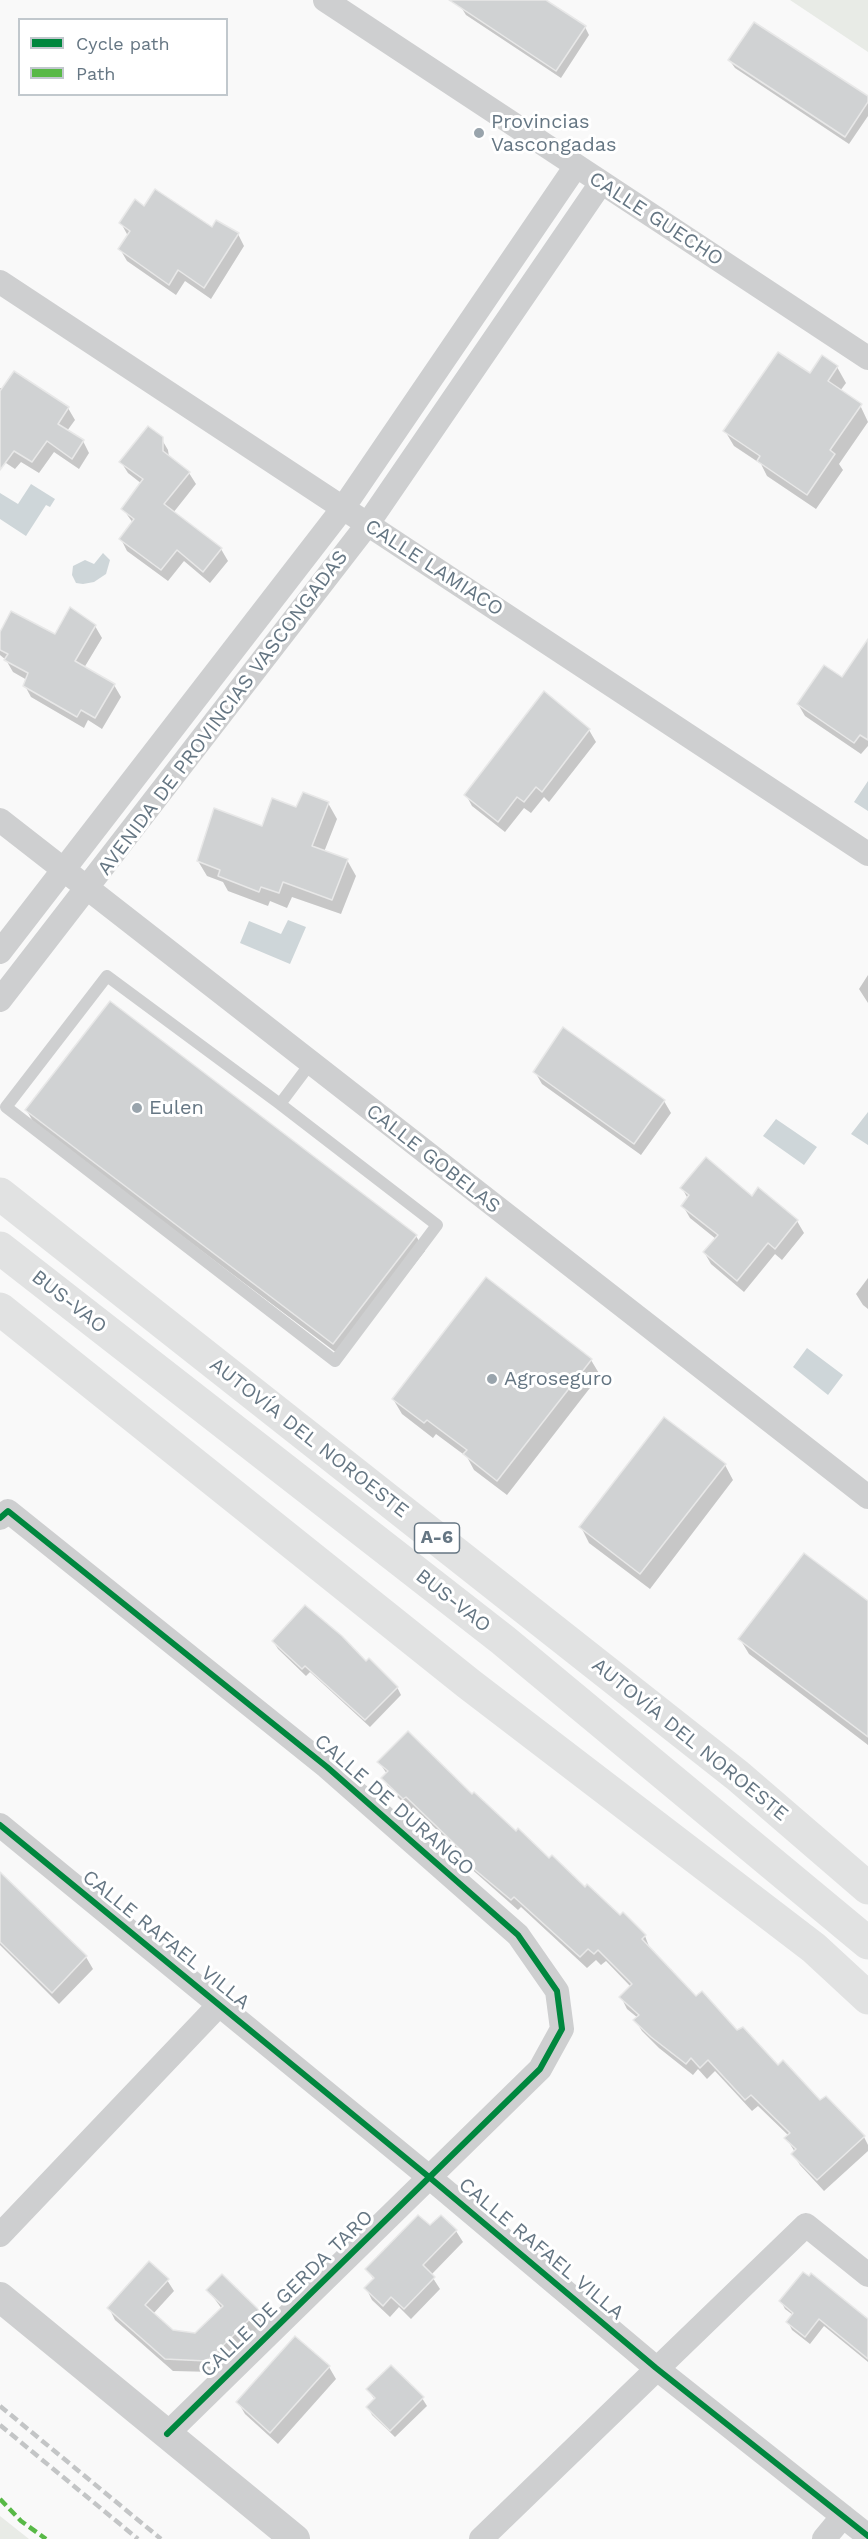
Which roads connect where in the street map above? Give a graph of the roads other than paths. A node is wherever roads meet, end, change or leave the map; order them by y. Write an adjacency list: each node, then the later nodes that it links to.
1 (325, 0): 2 (street, CALLE GUECHO)
2 (576, 166): 3 (street, CALLE GUECHO); 6 (street, AVENIDA DE PROVINCIAS VASCONGADAS)
3 (601, 183): 5 (street, CALLE GUECHO); 7 (street, AVENIDA DE PROVINCIAS VASCONGADAS)
4 (0, 282): 6 (street, CALLE LAMIACO)
5 (868, 358)
6 (343, 508): 7 (street, CALLE LAMIACO); 10 (street, AVENIDA DE PROVINCIAS VASCONGADAS)
7 (367, 525): 9 (street, CALLE LAMIACO); 11 (street, AVENIDA DE PROVINCIAS VASCONGADAS)
8 (0, 820): 10 (street, CALLE GOBELAS)
9 (868, 854)
10 (64, 871): 11 (street, CALLE GOBELAS); 12 (street, AVENIDA DE PROVINCIAS VASCONGADAS)
11 (88, 889): 13 (street, AVENIDA DE PROVINCIAS VASCONGADAS); 14 (street, CALLE GOBELAS)
12 (0, 952)
13 (0, 1000)
14 (310, 1064): 15 (lane); 19 (street, CALLE GOBELAS)
15 (280, 1104): 15 (lane)
16 (0, 1194): 22 (highway, AUTOVÍA DEL NOROESTE / A-6)
17 (0, 1248): 23 (highway, BUS-VAO)
18 (0, 1309): 24 (highway)
19 (868, 1497)
20 (4, 1514): 26 (street, CALLE DE DURANGO)
21 (0, 1826): 25 (street, CALLE RAFAEL VILLA)
22 (868, 1888)
23 (868, 1943)
24 (868, 1998)
25 (219, 2005): 26 (street, CALLE RAFAEL VILLA); 27 (street)
26 (429, 2177): 30 (street, CALLE RAFAEL VILLA); 31 (street, CALLE DE GERDA TARO)
27 (0, 2235)
28 (868, 2275): 30 (street)
29 (0, 2297): 31 (street)
30 (656, 2368): 32 (street, CALLE RAFAEL VILLA); 35 (street)
31 (167, 2434): 34 (street)
32 (843, 2516): 33 (street, CALLE RAFAEL VILLA); 36 (street)
33 (868, 2536)
34 (295, 2539)
35 (481, 2539)
36 (824, 2539)

